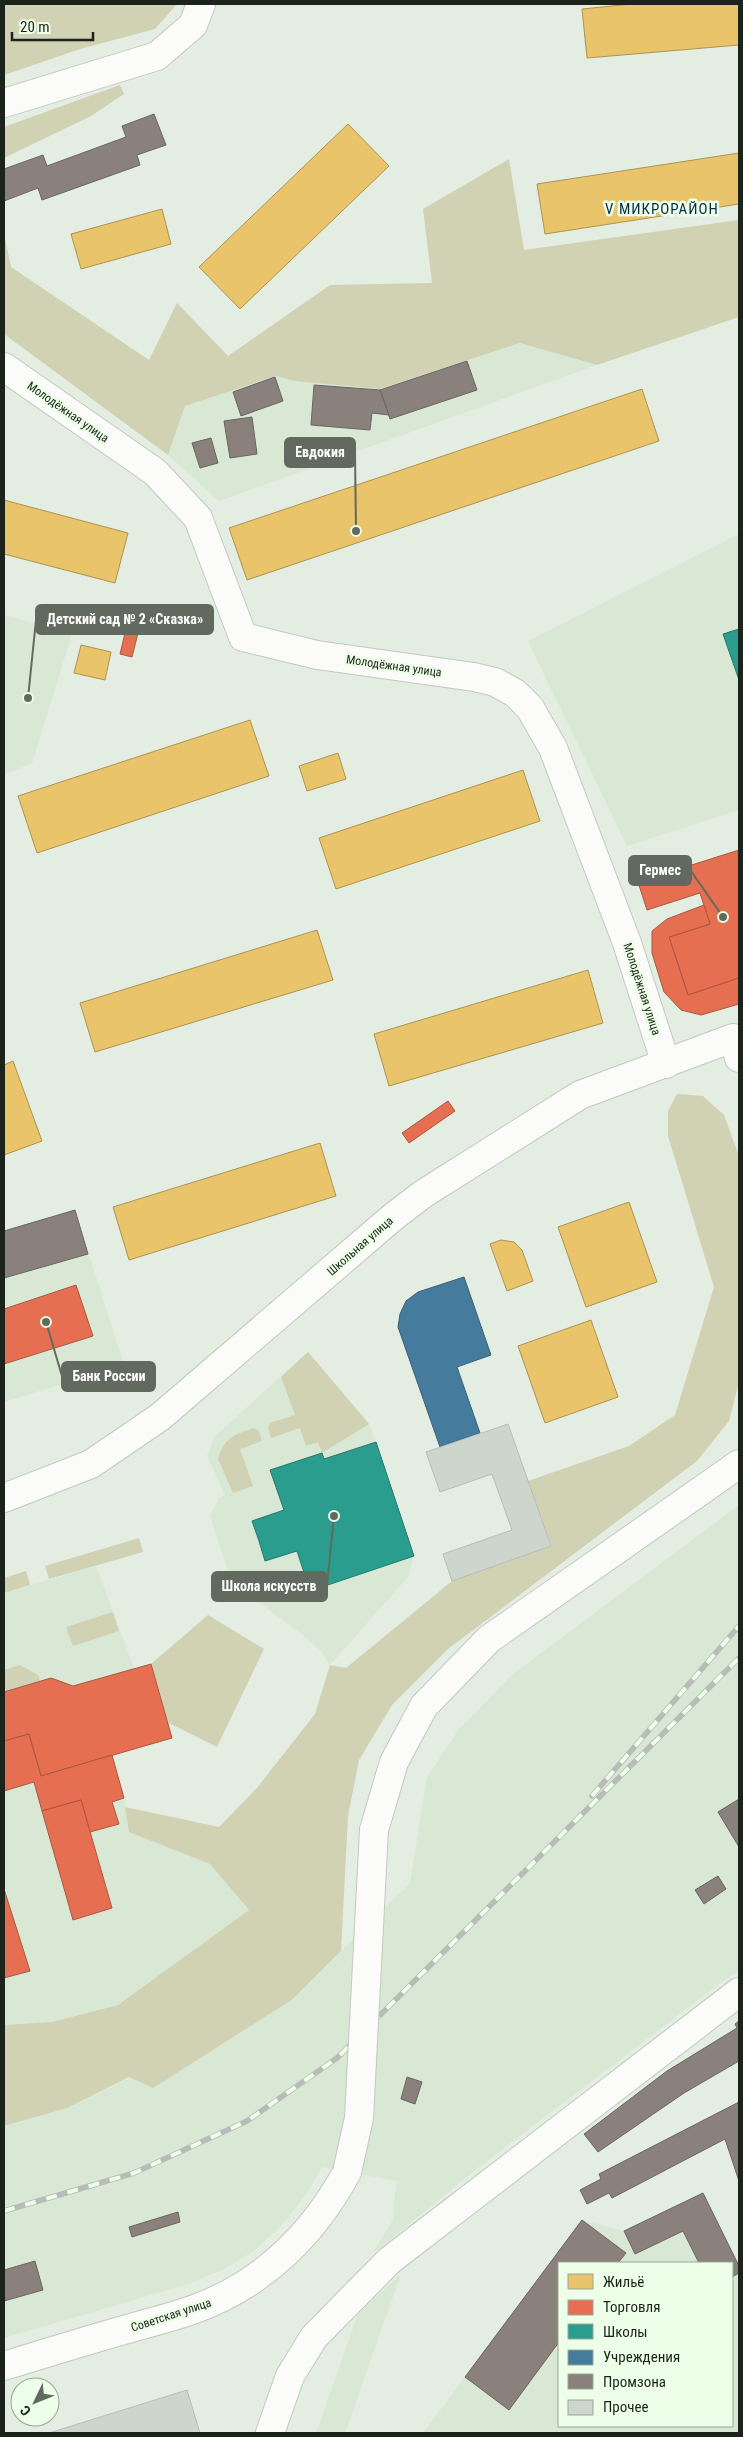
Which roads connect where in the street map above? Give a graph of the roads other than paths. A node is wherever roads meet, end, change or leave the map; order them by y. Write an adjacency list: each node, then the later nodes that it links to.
1 (201, 4): 2 (main road)
2 (4, 103)
3 (4, 367): 5 (main road, Молодёжная улица)
4 (736, 1048): 5 (main road, Школьная улица)
5 (666, 1064): 7 (main road, Школьная улица)
6 (739, 1464): 9 (main road, Советская улица, bridge)
7 (8, 1497)
8 (739, 1992): 10 (main road)
9 (4, 2366)
10 (270, 2433)

